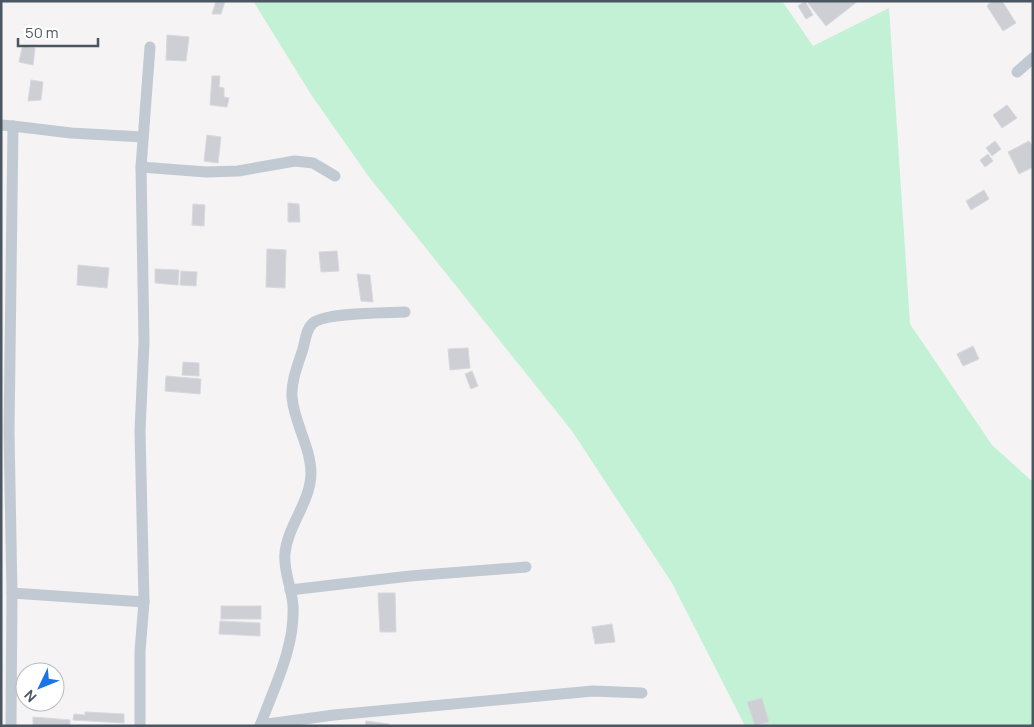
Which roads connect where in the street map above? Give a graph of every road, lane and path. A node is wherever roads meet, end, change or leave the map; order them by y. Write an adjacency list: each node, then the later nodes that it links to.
1 (150, 47): 5 (street)
2 (1033, 58): 3 (street)
3 (1017, 72)
4 (7, 126): 5 (street); 11 (street)
5 (143, 137): 6 (street)
6 (141, 166): 7 (street); 12 (street)
7 (335, 176)
8 (405, 312): 10 (street)
9 (526, 567): 10 (street)
10 (290, 590): 16 (street)
11 (12, 593): 12 (street); 14 (street)
12 (144, 602): 15 (street)
13 (642, 693): 16 (street)
14 (11, 726)
15 (140, 726)
16 (260, 726)

